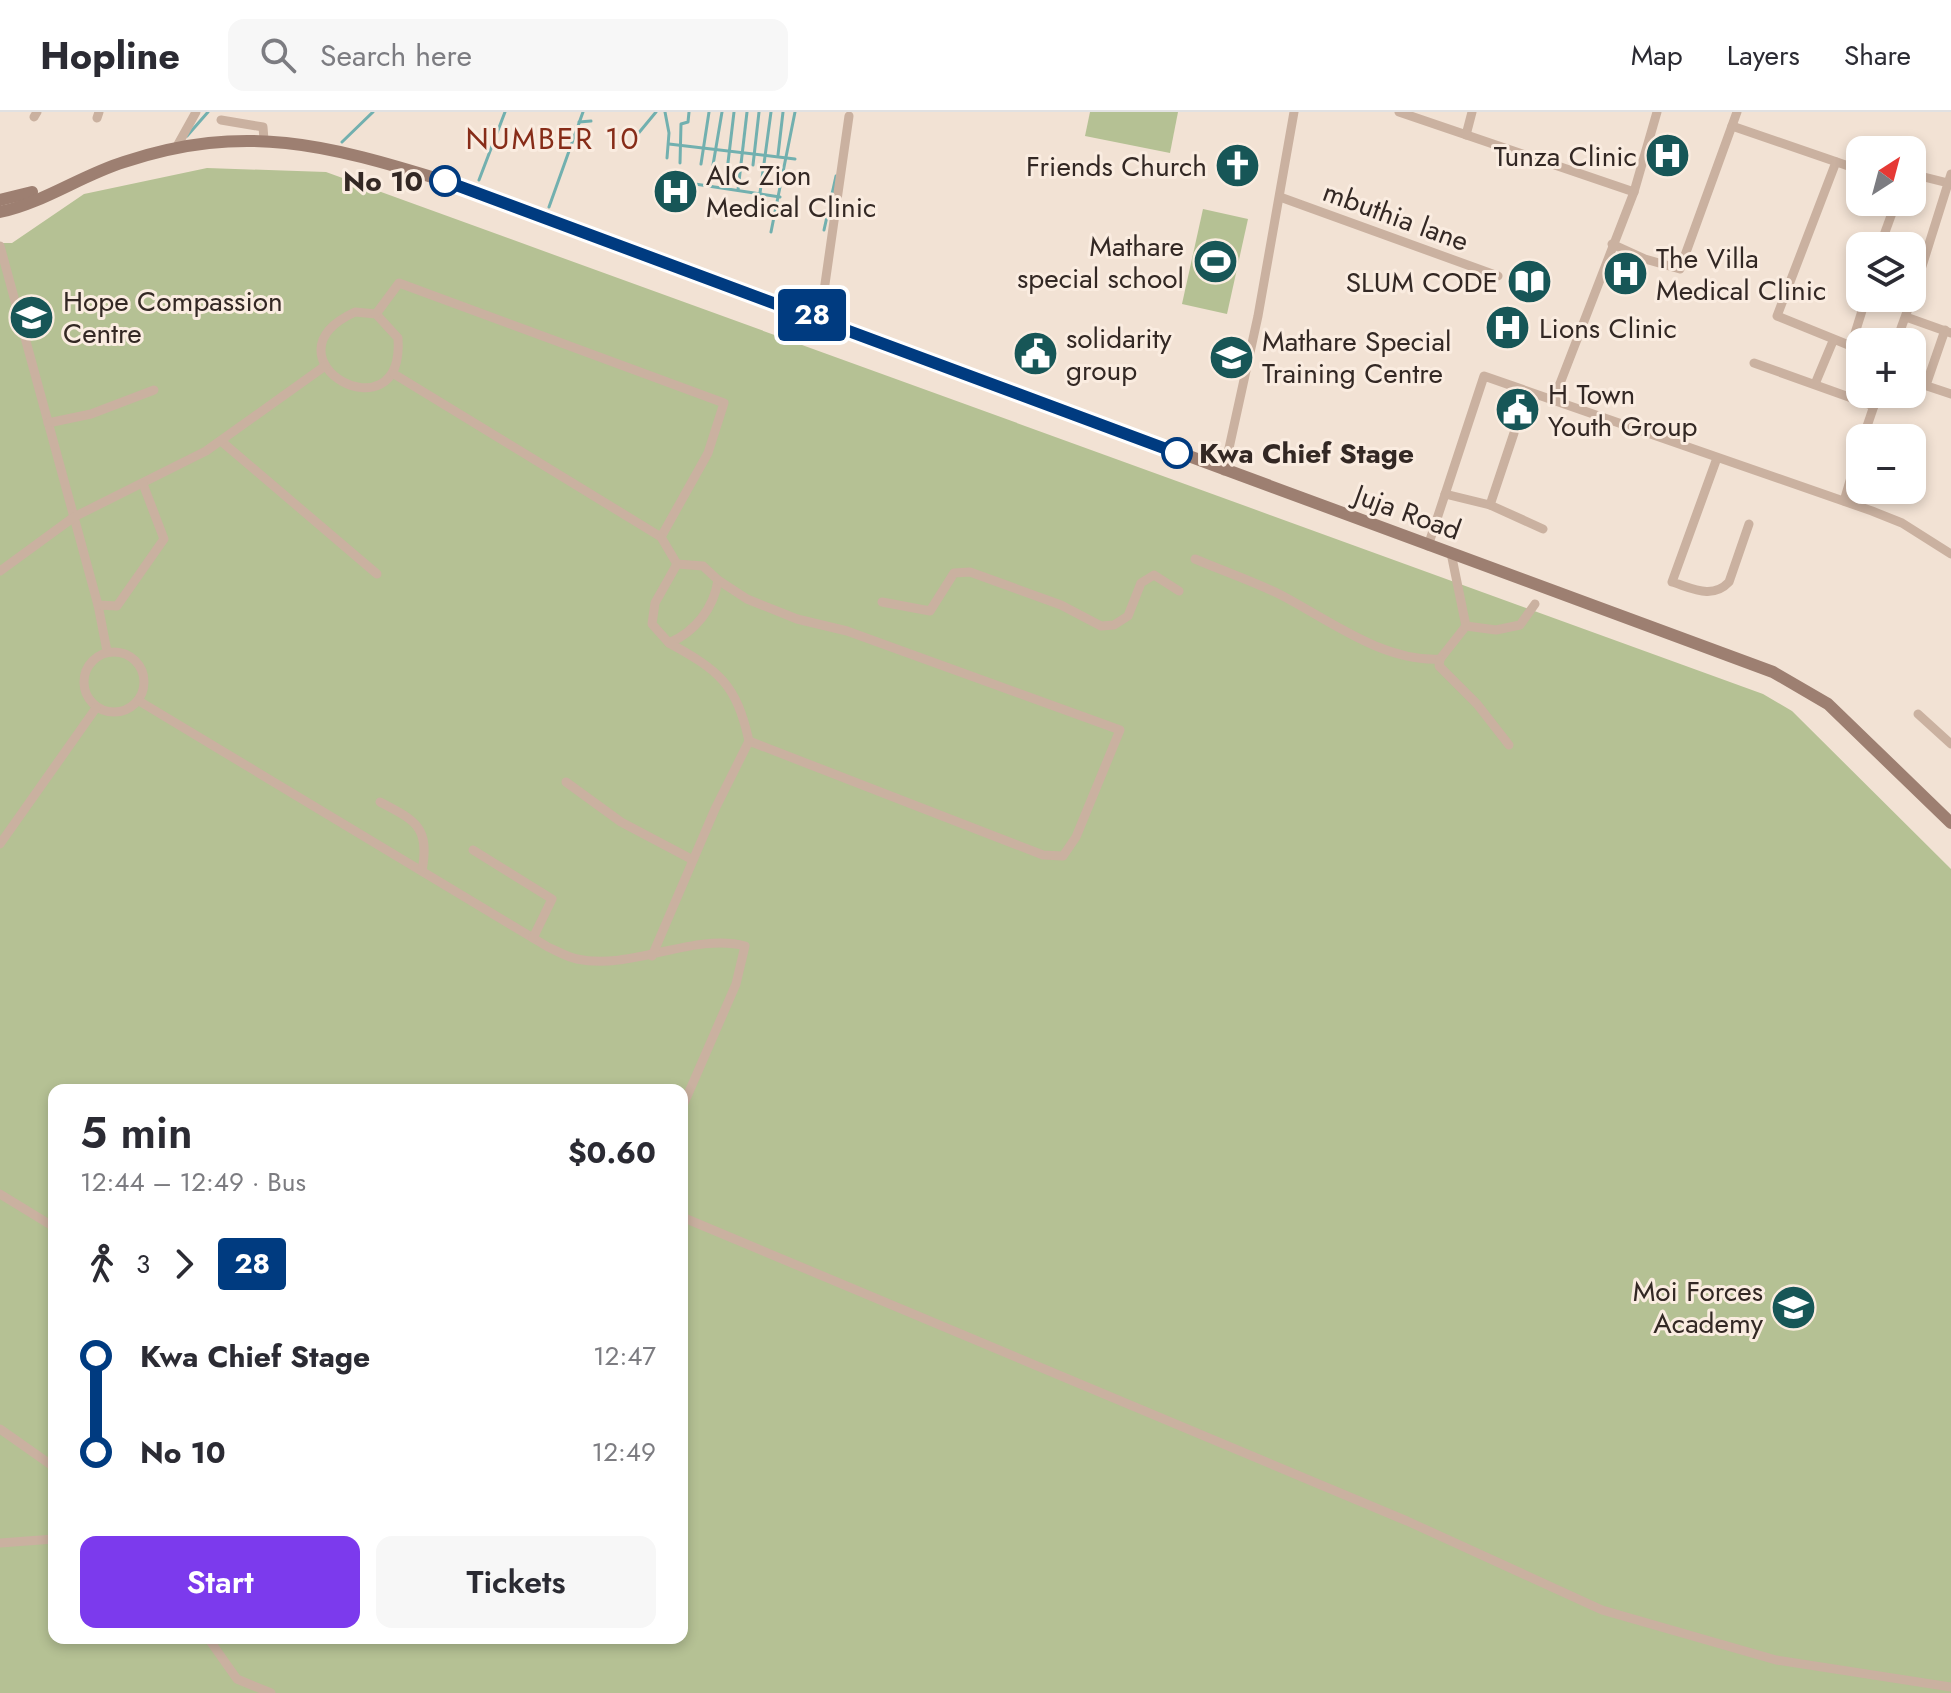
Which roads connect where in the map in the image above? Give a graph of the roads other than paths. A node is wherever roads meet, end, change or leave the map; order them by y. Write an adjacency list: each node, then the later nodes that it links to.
1 (196, 112): 12 (street)
2 (1294, 112): 19 (street)
3 (1399, 112): 10 (street)
4 (1472, 112): 10 (street)
5 (1657, 112): 18 (street)
6 (1737, 112): 9 (street)
7 (849, 116): 30 (street)
8 (221, 120): 11 (street)
9 (1732, 126): 13 (street); 22 (street)
10 (1466, 135): 18 (street)
11 (264, 140): 12 (main road, Juja Road); 30 (main road, Juja Road)
12 (176, 148): 17 (main road, Juja Road)
13 (1836, 162): 14 (street); 33 (street)
14 (1846, 165)
15 (1926, 176): 16 (street)
16 (1950, 179): 24 (street)
17 (74, 181): 20 (main road); 21 (main road)
18 (1634, 192): 22 (street)
19 (1280, 197): 25 (street, mbuthia lane); 47 (street)
20 (0, 200)
21 (0, 212)
22 (1612, 244): 42 (street)
23 (0, 246): 43 (street)
24 (1926, 254)
25 (1498, 276)
26 (1862, 312): 33 (street)
27 (1908, 312): 29 (street)
28 (376, 314): 35 (street); 36 (street); 56 (street)
29 (1906, 317): 31 (street); 32 (street)
30 (820, 319): 47 (main road, Juja Road)
31 (1902, 328)
32 (1948, 331): 38 (street)
33 (1833, 341): 37 (street)
34 (1754, 363): 37 (street)
35 (325, 366): 36 (street); 45 (street)
36 (394, 374): 56 (street)
37 (1815, 384): 41 (street)
38 (1926, 385): 40 (street)
39 (154, 390): 43 (street)
40 (1951, 394)
41 (1846, 396)
42 (1554, 399): 46 (street); 49 (street)
43 (48, 423): 53 (street)
44 (1514, 433): 52 (street)
45 (221, 441): 48 (street); 63 (street)
46 (1717, 458): 51 (street); 54 (street)
47 (1224, 471): 57 (main road, Juja Road)
48 (143, 484): 53 (street); 68 (street)
49 (1445, 494): 52 (street); 57 (street)
50 (1846, 494): 51 (street)
51 (1844, 501): 59 (street)
52 (1490, 505): 55 (street)
53 (74, 517): 62 (street); 68 (street)
54 (1749, 524)
55 (1543, 529)
56 (661, 537): 61 (street)
57 (1428, 546): 58 (main road, Juja Road)
58 (1451, 553): 69 (street); 81 (main road, Juja Road)
59 (1951, 554)
60 (1195, 559): 72 (street)
61 (677, 564): 64 (street); 70 (street)
62 (0, 571)
63 (377, 574)
64 (718, 580): 70 (street); 76 (street)
65 (1179, 591): 66 (street)
66 (882, 602)
67 (1535, 604): 69 (street)
68 (98, 605): 71 (street)
69 (1466, 626): 72 (street)
70 (669, 643): 76 (street)
71 (107, 651): 73 (street); 74 (street)
72 (1440, 659): 78 (street)
73 (139, 701): 74 (street); 85 (street)
74 (96, 708): 82 (street)
75 (1918, 714): 77 (street)
76 (749, 741): 84 (street)
77 (1951, 744)
78 (1509, 745)
79 (566, 782): 84 (street)
80 (380, 802): 85 (street)
81 (1951, 823)
82 (0, 844)
83 (473, 850): 86 (street)
84 (693, 860): 87 (street)
85 (422, 871): 86 (street)
86 (533, 938): 87 (street)
87 (652, 956): 88 (street)
88 (688, 1094)
89 (0, 1194): 91 (street)
90 (688, 1220): 97 (street)
91 (48, 1223)
92 (0, 1429): 93 (street)
93 (48, 1463)
94 (48, 1539): 95 (street)
95 (0, 1543)
96 (212, 1644): 98 (street)
97 (1951, 1687)
98 (271, 1693)

